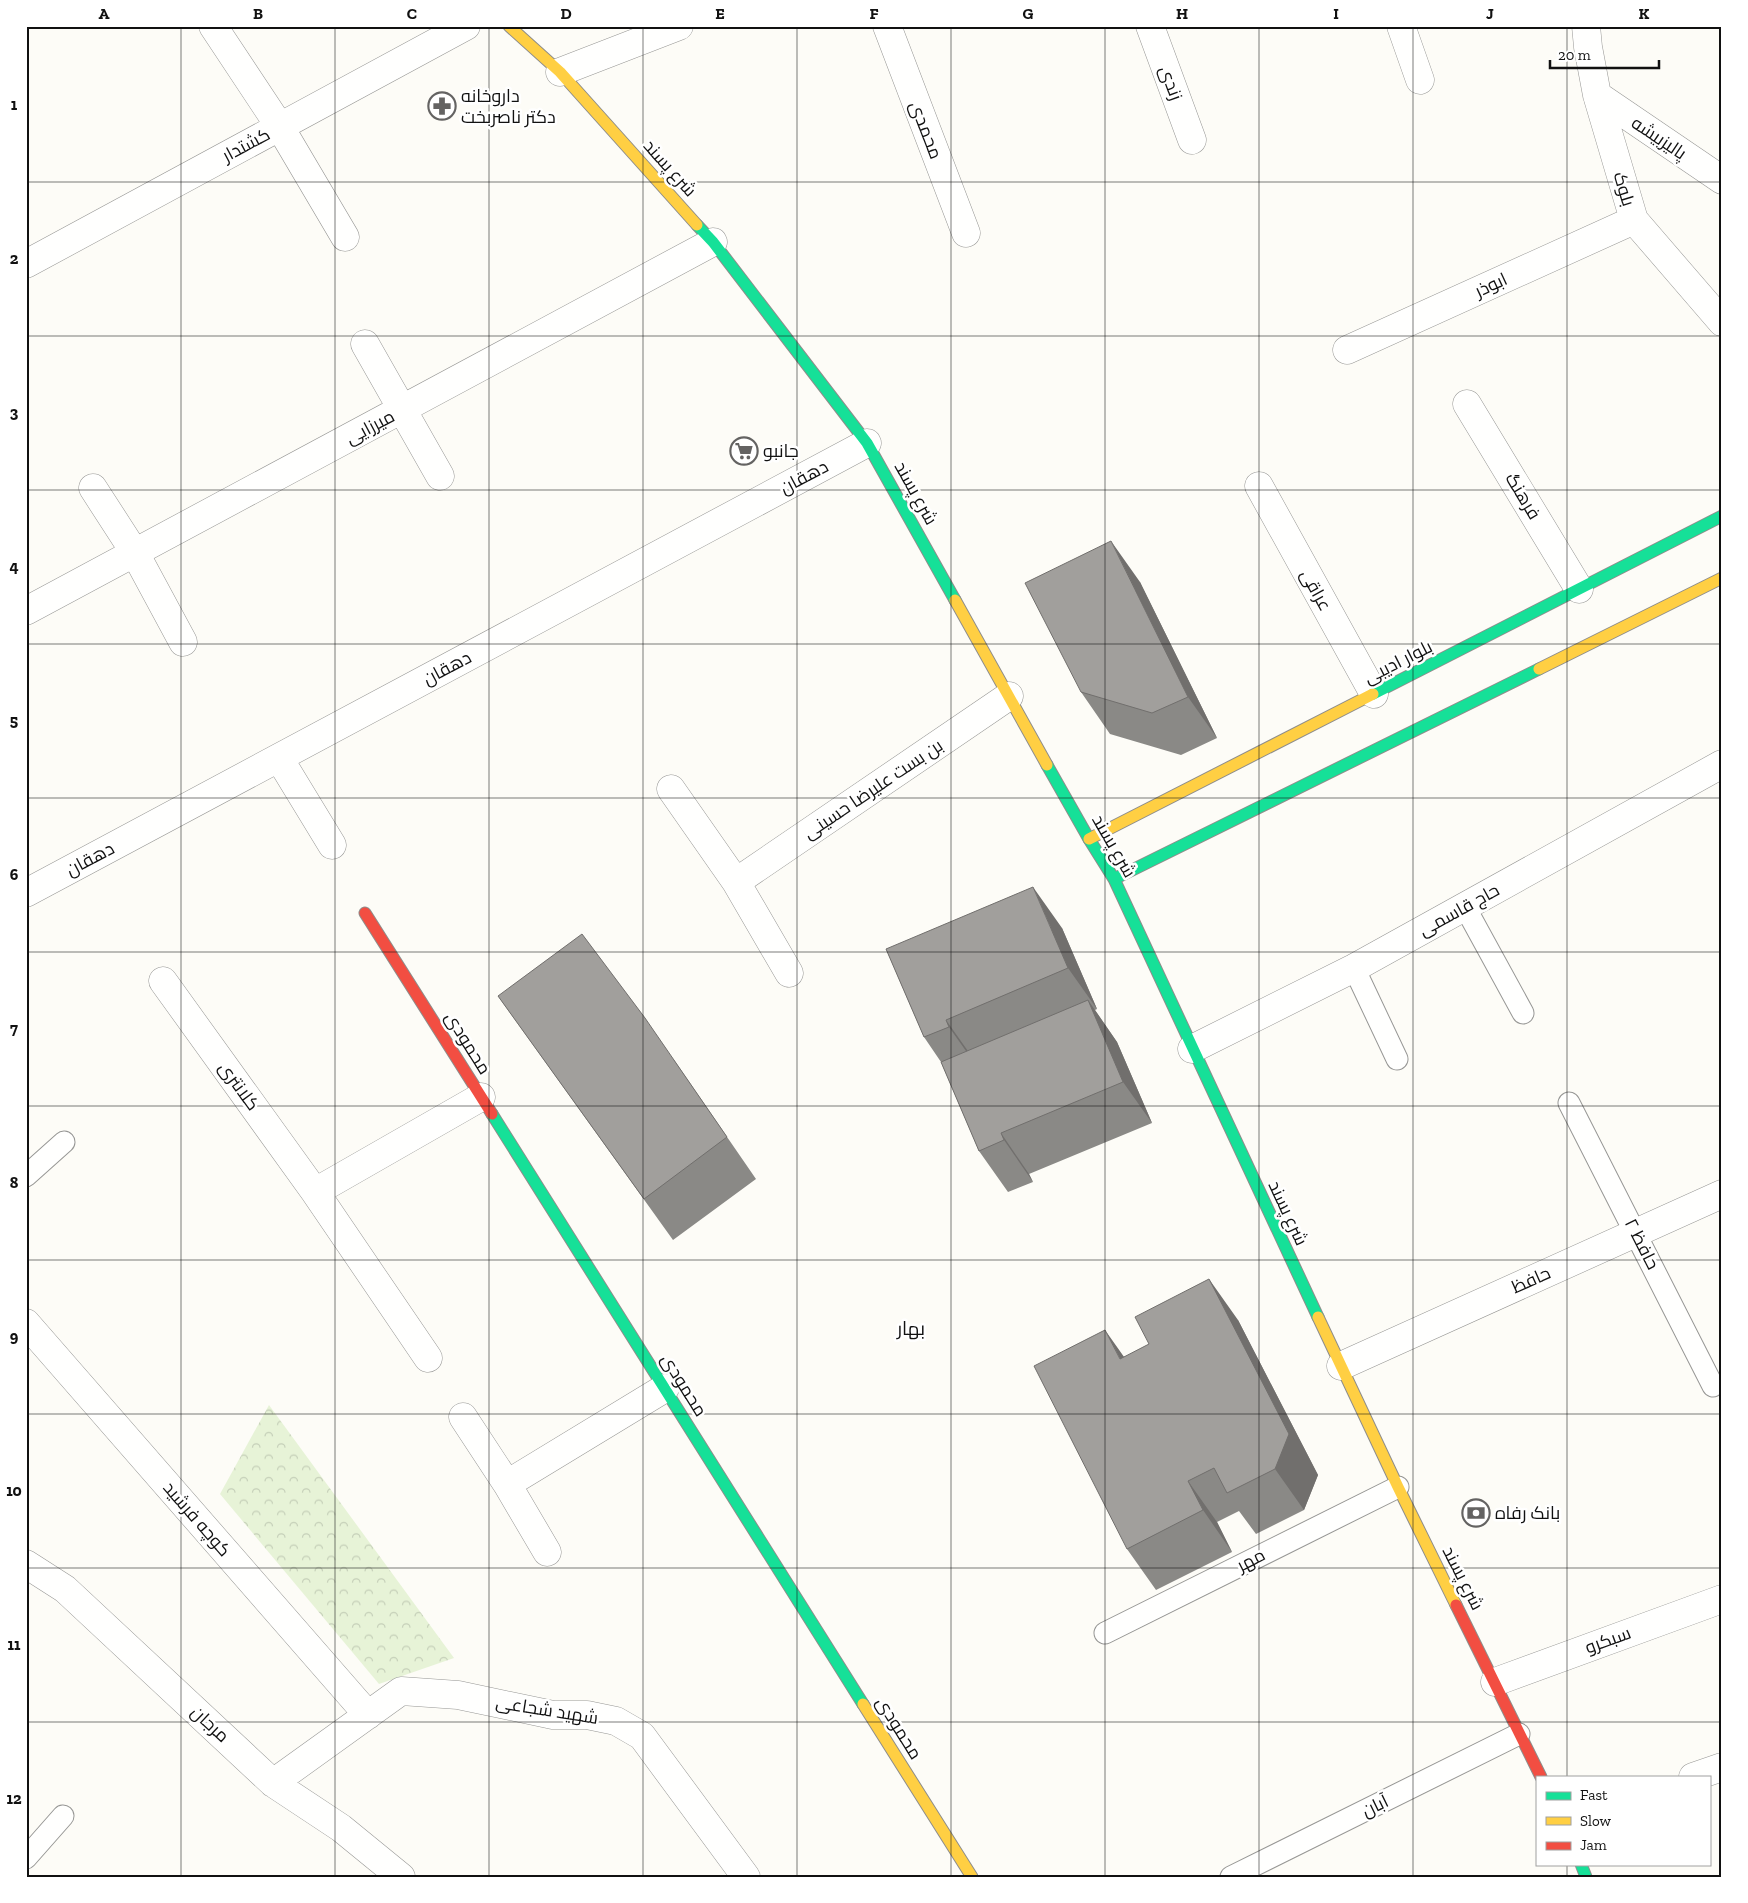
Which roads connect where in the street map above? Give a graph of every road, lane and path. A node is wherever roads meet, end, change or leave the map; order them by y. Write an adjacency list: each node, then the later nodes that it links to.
1 (213, 26): 12 (street)
2 (466, 26): 12 (street, کشتدار)
3 (509, 26): 9 (main road, شرع پسند)
4 (679, 26): 9 (street)
5 (887, 26): 16 (street, محمدی)
6 (1150, 26): 13 (street, زندی)
7 (1401, 26): 10 (street)
8 (1586, 26): 11 (street, بلوک)
9 (560, 72): 18 (main road, شرع پسند)
10 (1420, 80)
11 (1597, 95): 14 (street, پالیزبیشه); 15 (street, بلوک)
12 (280, 127): 17 (street); 19 (street, کشتدار)
13 (1192, 140)
14 (1722, 180)
15 (1634, 220): 20 (street, بلوک); 22 (street, ابوذر)
16 (966, 233)
17 (345, 237)
18 (713, 242): 24 (street, میرزایی); 25 (main road, شرع پسند)
19 (26, 264)
20 (1722, 322)
21 (365, 344): 24 (street)
22 (1347, 350)
23 (1467, 404): 32 (street, فرهنگ)
24 (401, 410): 26 (street); 30 (street, میرزایی)
25 (867, 443): 36 (main road, شرع پسند); 37 (street, دهقان)
26 (440, 476)
27 (1258, 486): 35 (street, عراقی)
28 (93, 488): 30 (street)
29 (1722, 516): 32 (main road, بلوار ادیبی)
30 (135, 553): 33 (street, میرزایی); 34 (street)
31 (1722, 578): 42 (main road)
32 (1579, 589): 35 (main road, بلوار ادیبی)
33 (26, 611)
34 (183, 642)
35 (1374, 694): 40 (main road, بلوار ادیبی)
36 (1009, 696): 40 (main road, شرع پسند); 43 (street, بن بست علیرضا حسینی)
37 (279, 758): 41 (street); 44 (street, دهقان)
38 (1722, 764): 45 (street, حاج قاسمی)
39 (671, 790): 43 (street)
40 (1089, 839): 42 (main road, شرع پسند)
41 (332, 845)
42 (1114, 879): 51 (main road, شرع پسند)
43 (736, 882): 48 (street)
44 (26, 893)
45 (1465, 907): 47 (street, حاج قاسمی); 50 (lane)
46 (365, 913): 53 (main road, محمودی)
47 (1354, 968): 51 (street, حاج قاسمی); 52 (lane)
48 (789, 973)
49 (163, 981): 57 (street, کلانتری)
50 (1523, 1014)
51 (1192, 1049): 62 (main road, شرع پسند)
52 (1398, 1059)
53 (481, 1097): 57 (street); 64 (main road, محمودی)
54 (1569, 1103): 59 (lane, ۲ حافظ)
55 (64, 1142): 56 (lane)
56 (26, 1176)
57 (315, 1192): 61 (street, کلانتری)
58 (1722, 1194): 59 (street, حافظ)
59 (1637, 1232): 62 (street, حافظ); 63 (lane, ۲ حافظ)
60 (26, 1323): 73 (street, كوچه فرشيد)
61 (428, 1358)
62 (1340, 1366): 67 (main road, شرع پسند)
63 (1713, 1386)
64 (665, 1388): 66 (street); 83 (main road, محمودی)
65 (463, 1417): 66 (street)
66 (507, 1484): 68 (street)
67 (1398, 1487): 71 (lane, مهر); 72 (main road, شرع پسند)
68 (547, 1552)
69 (26, 1564): 78 (street, مرجان)
70 (1722, 1599): 72 (street, سبکرو)
71 (1105, 1633)
72 (1495, 1682): 74 (main road, شرع پسند)
73 (368, 1715): 78 (street, شهید شجاعی); 82 (street, شهید شجاعی)
74 (1520, 1734): 76 (main road, شرع پسند); 84 (lane, آبان)
75 (1722, 1767): 77 (street)
76 (1541, 1776)
77 (1696, 1776)
78 (273, 1783): 81 (street, مرجان)
79 (63, 1816): 80 (lane)
80 (26, 1858)
81 (400, 1877)
82 (746, 1877)
83 (972, 1877)
84 (1231, 1877)

